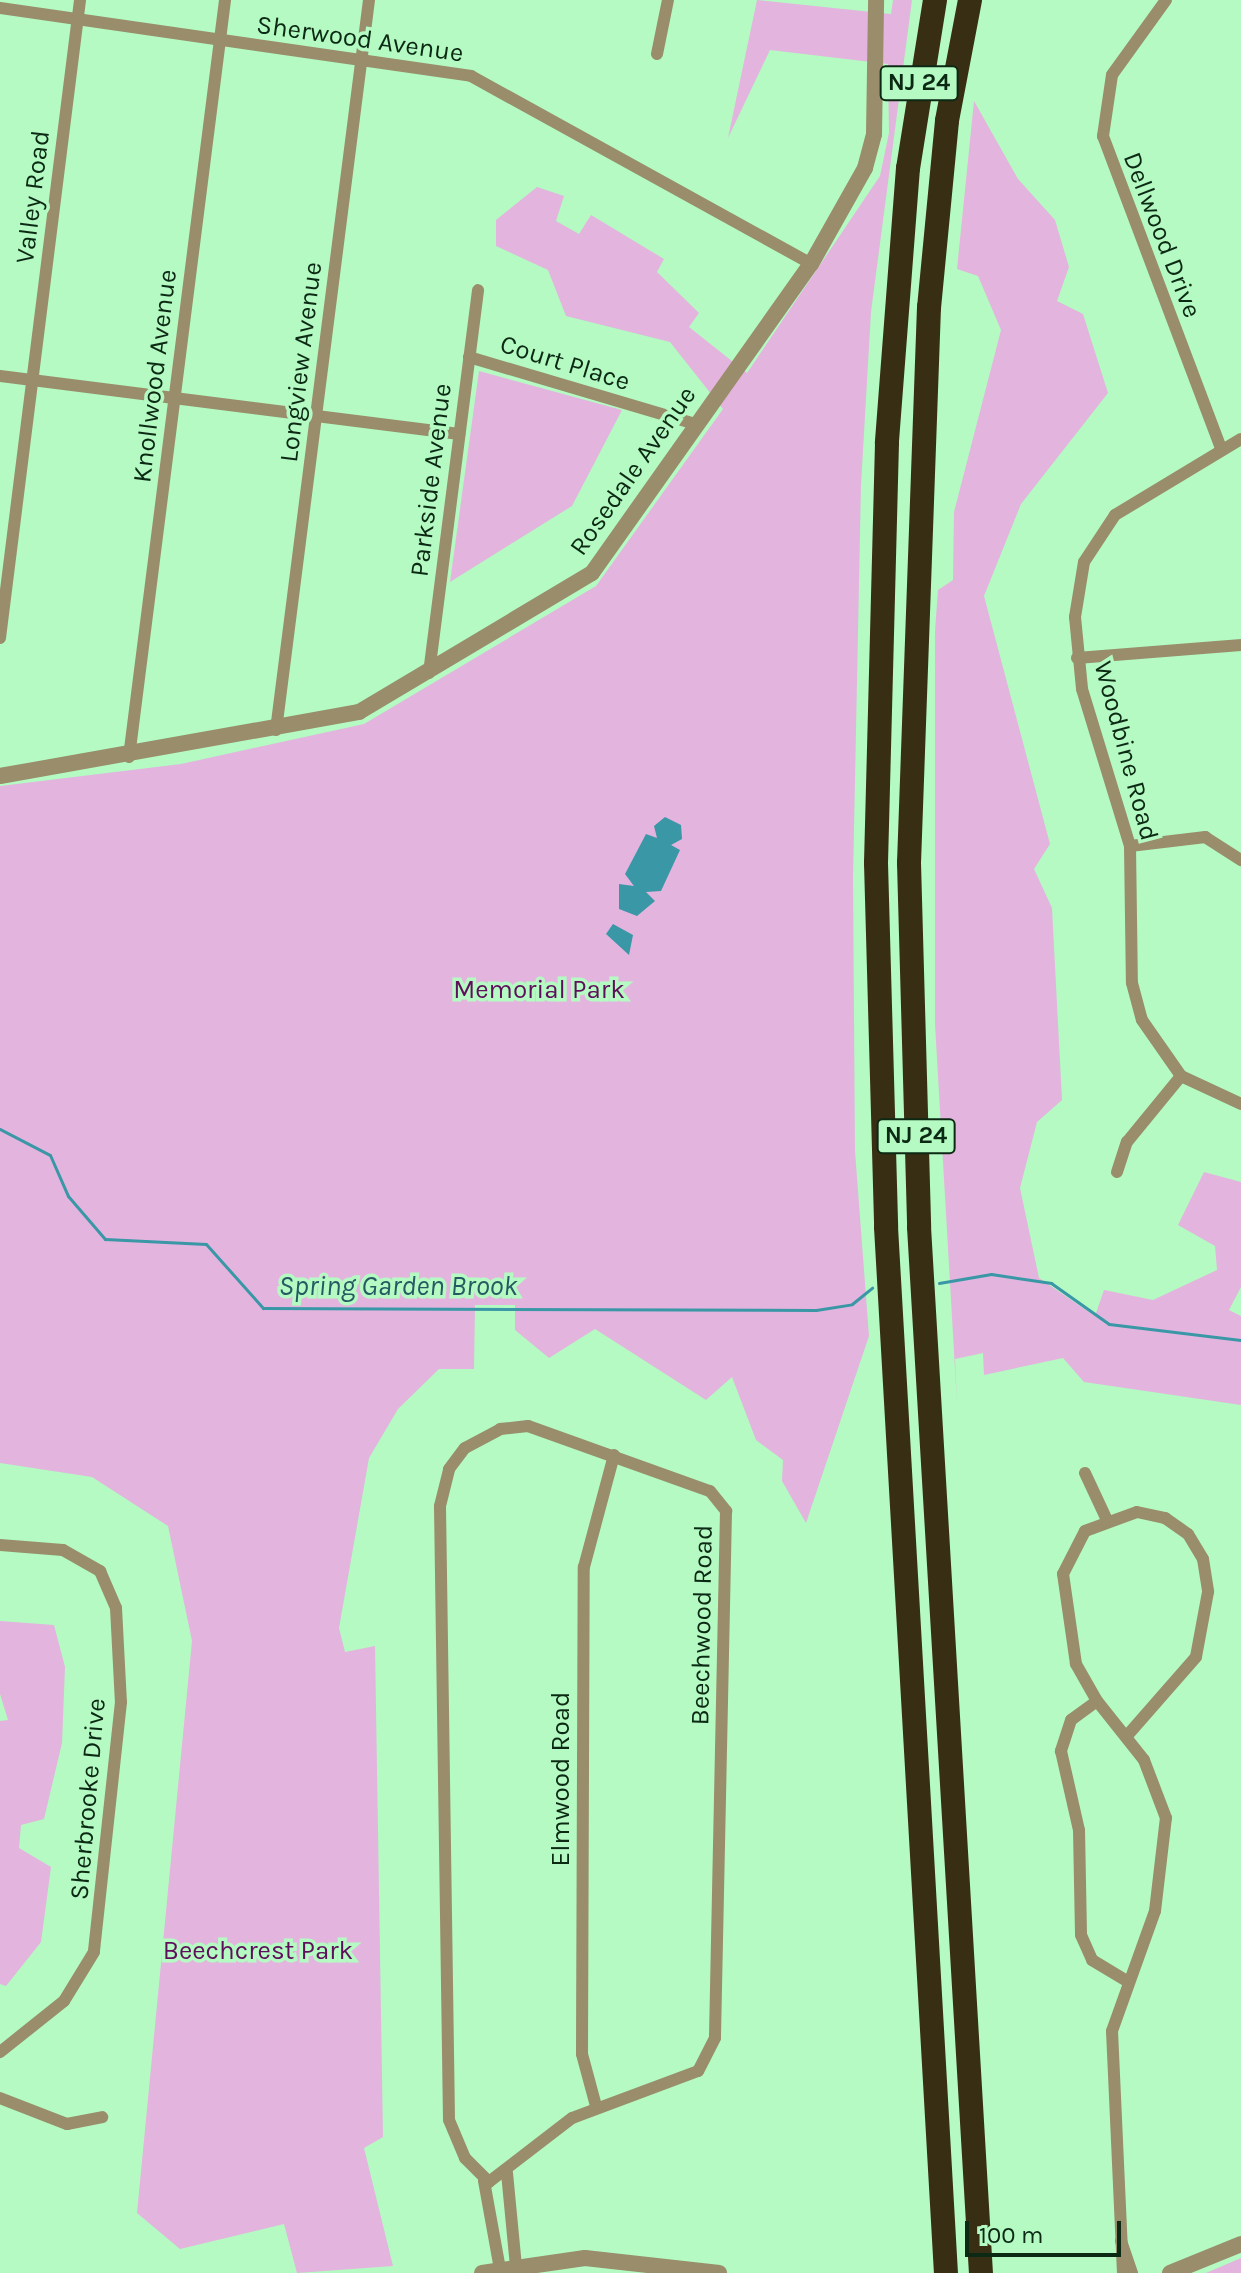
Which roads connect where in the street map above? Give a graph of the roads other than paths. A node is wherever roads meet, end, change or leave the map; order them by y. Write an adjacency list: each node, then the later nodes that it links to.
1 (80, 0): 10 (street, Valley Road)
2 (225, 0): 11 (street, Knollwood Avenue)
3 (369, 0): 13 (street, Longview Avenue)
4 (668, 0): 12 (street)
5 (876, 0): 14 (street, Rosedale Avenue)
6 (935, 0): 55 (highway, NJ 24)
7 (970, 0): 56 (highway, NJ 24)
8 (1166, 0): 24 (street, Dellwood Drive)
9 (0, 8): 10 (street, Sherwood Avenue)
10 (78, 23): 11 (street, Sherwood Avenue); 18 (street, Valley Road)
11 (220, 42): 13 (street, Sherwood Avenue); 19 (street, Knollwood Avenue)
12 (657, 54)
13 (362, 60): 14 (street, Sherwood Avenue); 20 (street, Longview Avenue)
14 (811, 264): 21 (street, Rosedale Avenue)
15 (478, 290): 16 (street, Parkside Avenue)
16 (469, 357): 21 (street, Court Place); 22 (street, Parkside Avenue)
17 (0, 376): 18 (street)
18 (33, 380): 19 (street); 25 (street, Valley Road)
19 (174, 398): 20 (street); 30 (street, Knollwood Avenue)
20 (316, 416): 22 (street); 29 (street, Longview Avenue)
21 (695, 424): 28 (street, Rosedale Avenue)
22 (459, 434): 28 (street, Parkside Avenue)
23 (1241, 439): 24 (street, Woodbine Road)
24 (1221, 449): 27 (street, Woodbine Road)
25 (0, 638)
26 (1241, 645): 27 (street)
27 (1077, 658): 32 (street, Woodbine Road)
28 (428, 676): 29 (street, Rosedale Avenue)
29 (276, 730): 30 (street, Rosedale Avenue)
30 (129, 757): 31 (street, Rosedale Avenue)
31 (0, 776)
32 (1130, 846): 33 (street); 34 (street, Woodbine Road)
33 (1241, 860)
34 (1181, 1076): 35 (street, Woodbine Road); 36 (street)
35 (1241, 1104)
36 (1117, 1172)
37 (614, 1455): 46 (street, Elmwood Road); 46 (street, Beechwood Road); 49 (street, Beechwood Road)
38 (1085, 1473): 39 (street)
39 (1106, 1518): 41 (street); 42 (street)
40 (0, 1545): 44 (street, Sherbrooke Drive)
41 (1097, 1701): 42 (street); 43 (street)
42 (1126, 1737): 43 (street)
43 (1125, 1980): 50 (street)
44 (0, 2052)
45 (0, 2098): 47 (street)
46 (596, 2106): 48 (street, Beechwood Road)
47 (102, 2117)
48 (507, 2173): 49 (street, Beechwood Road); 52 (street)
49 (484, 2181): 52 (street, Beechwood Road)
50 (1121, 2241): 57 (street); 58 (street)
51 (1241, 2244): 59 (street)
52 (508, 2267): 53 (street); 54 (street)
53 (482, 2273)
54 (719, 2273)
55 (946, 2273)
56 (981, 2273)
57 (1123, 2273)
58 (1132, 2273)
59 (1170, 2273)

